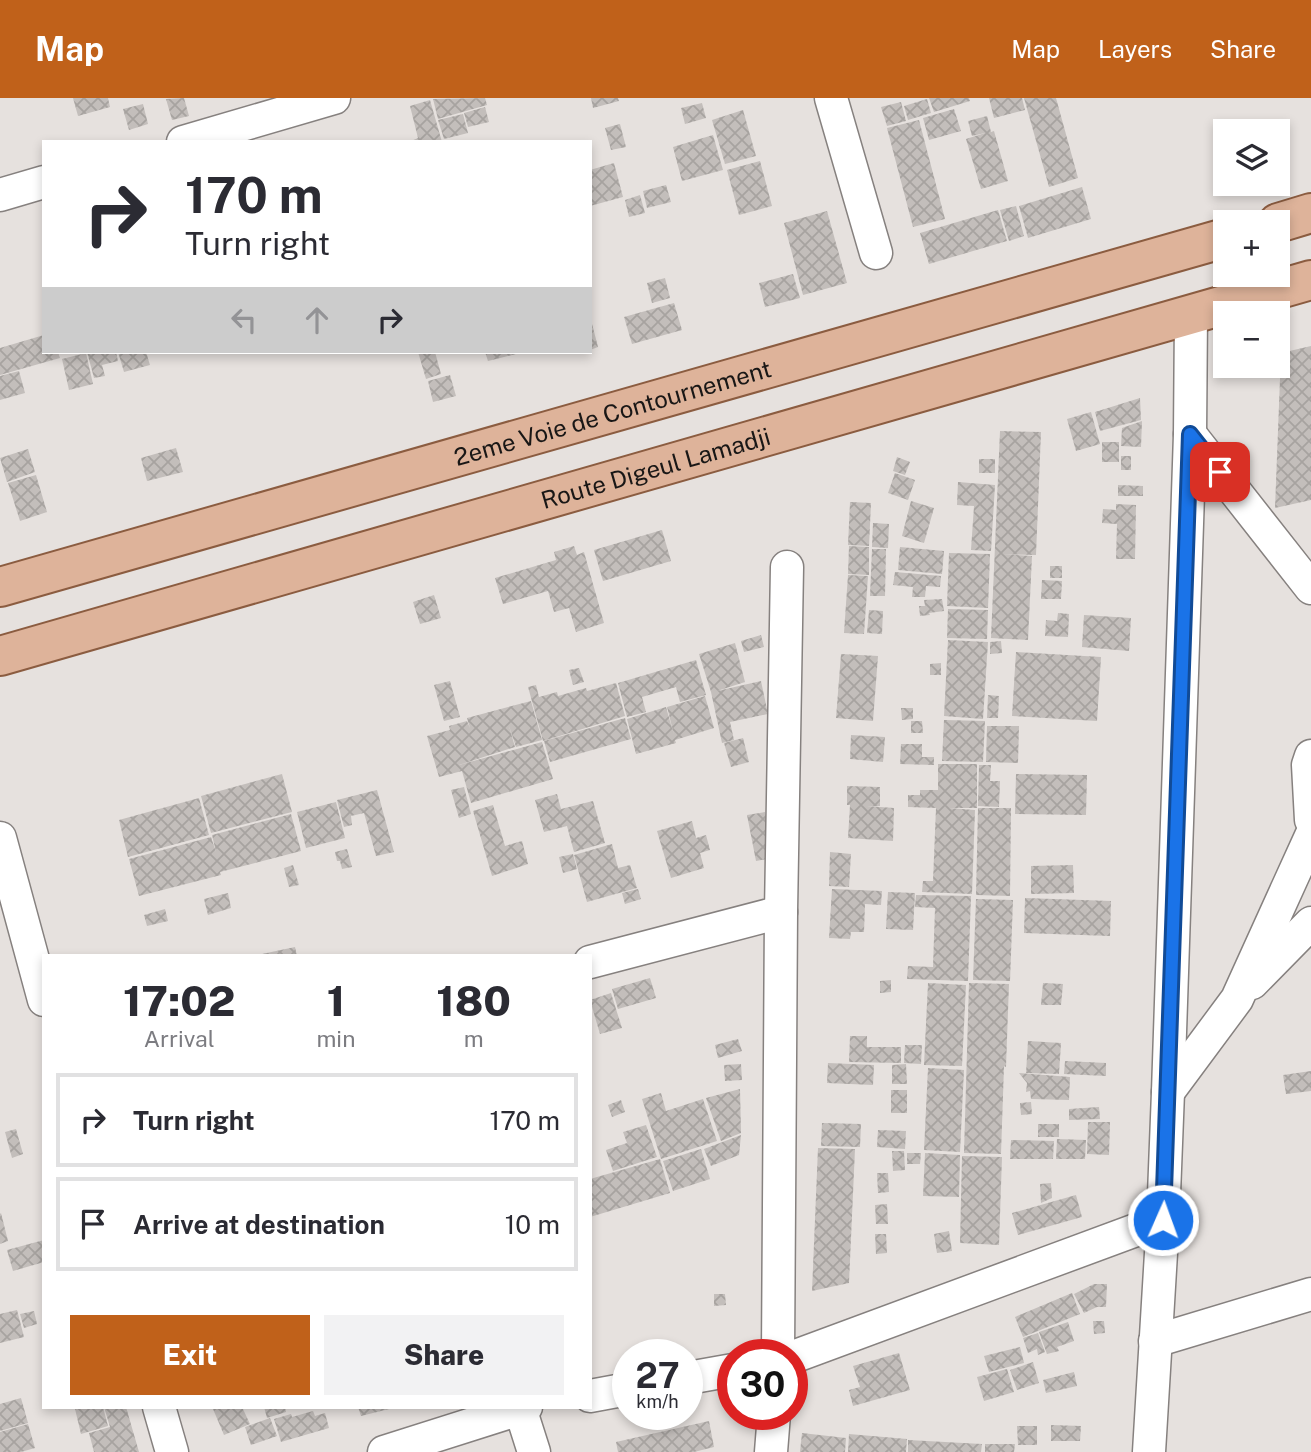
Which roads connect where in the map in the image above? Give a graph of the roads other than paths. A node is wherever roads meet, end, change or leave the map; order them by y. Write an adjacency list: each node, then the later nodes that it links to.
1 (334, 98): 3 (street)
2 (831, 98): 9 (street)
3 (190, 140)
4 (42, 183): 5 (street)
5 (0, 195)
6 (1311, 214): 7 (main road)
7 (1290, 220)
8 (1213, 241): 14 (main road, 2eme Voie de Contournement)
9 (876, 253)
10 (1311, 280): 11 (main road, Route Digeul Lamadji)
11 (1191, 314): 12 (street); 16 (main road, Route Digeul Lamadji)
12 (1190, 434): 15 (street); 26 (street)
13 (787, 566): 21 (street)
14 (0, 587)
15 (1311, 588)
16 (0, 656)
17 (1311, 756): 18 (street)
18 (1311, 820)
19 (1311, 836): 25 (street)
20 (0, 838): 24 (street)
21 (781, 912): 23 (street); 29 (street)
22 (1311, 923): 25 (street)
23 (592, 961)
24 (42, 993)
25 (1237, 999): 26 (street)
26 (1168, 1092): 27 (street)
27 (1163, 1220): 30 (street); 31 (street)
28 (1311, 1294): 30 (street)
29 (778, 1339)
30 (1155, 1341): 42 (street)
31 (808, 1351)
32 (612, 1392): 33 (street)
33 (592, 1396)
34 (160, 1409): 38 (street)
35 (520, 1409): 39 (street)
36 (523, 1409): 40 (street)
37 (773, 1430): 41 (street)
38 (172, 1452)
39 (384, 1452)
40 (534, 1452)
41 (771, 1452)
42 (1149, 1452)

